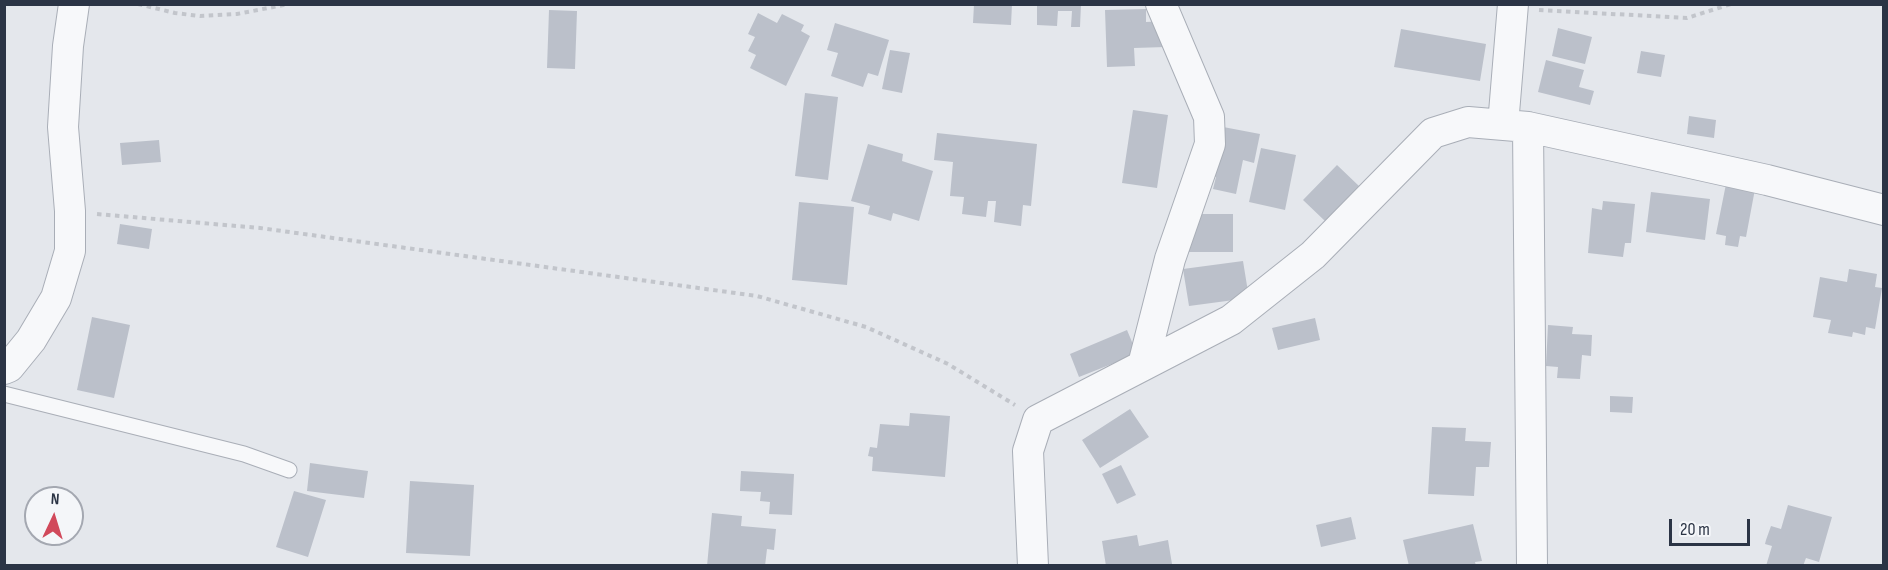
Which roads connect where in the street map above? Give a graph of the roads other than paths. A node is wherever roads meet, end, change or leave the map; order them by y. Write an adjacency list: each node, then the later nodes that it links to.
1 (74, 4): 7 (street)
2 (1161, 4): 6 (street)
3 (1513, 6): 4 (street)
4 (1516, 126): 5 (street); 6 (street); 11 (street)
5 (1884, 210)
6 (1143, 365): 10 (street)
7 (4, 369)
8 (4, 394): 9 (lane)
9 (289, 470)
10 (1033, 566)
11 (1532, 566)

